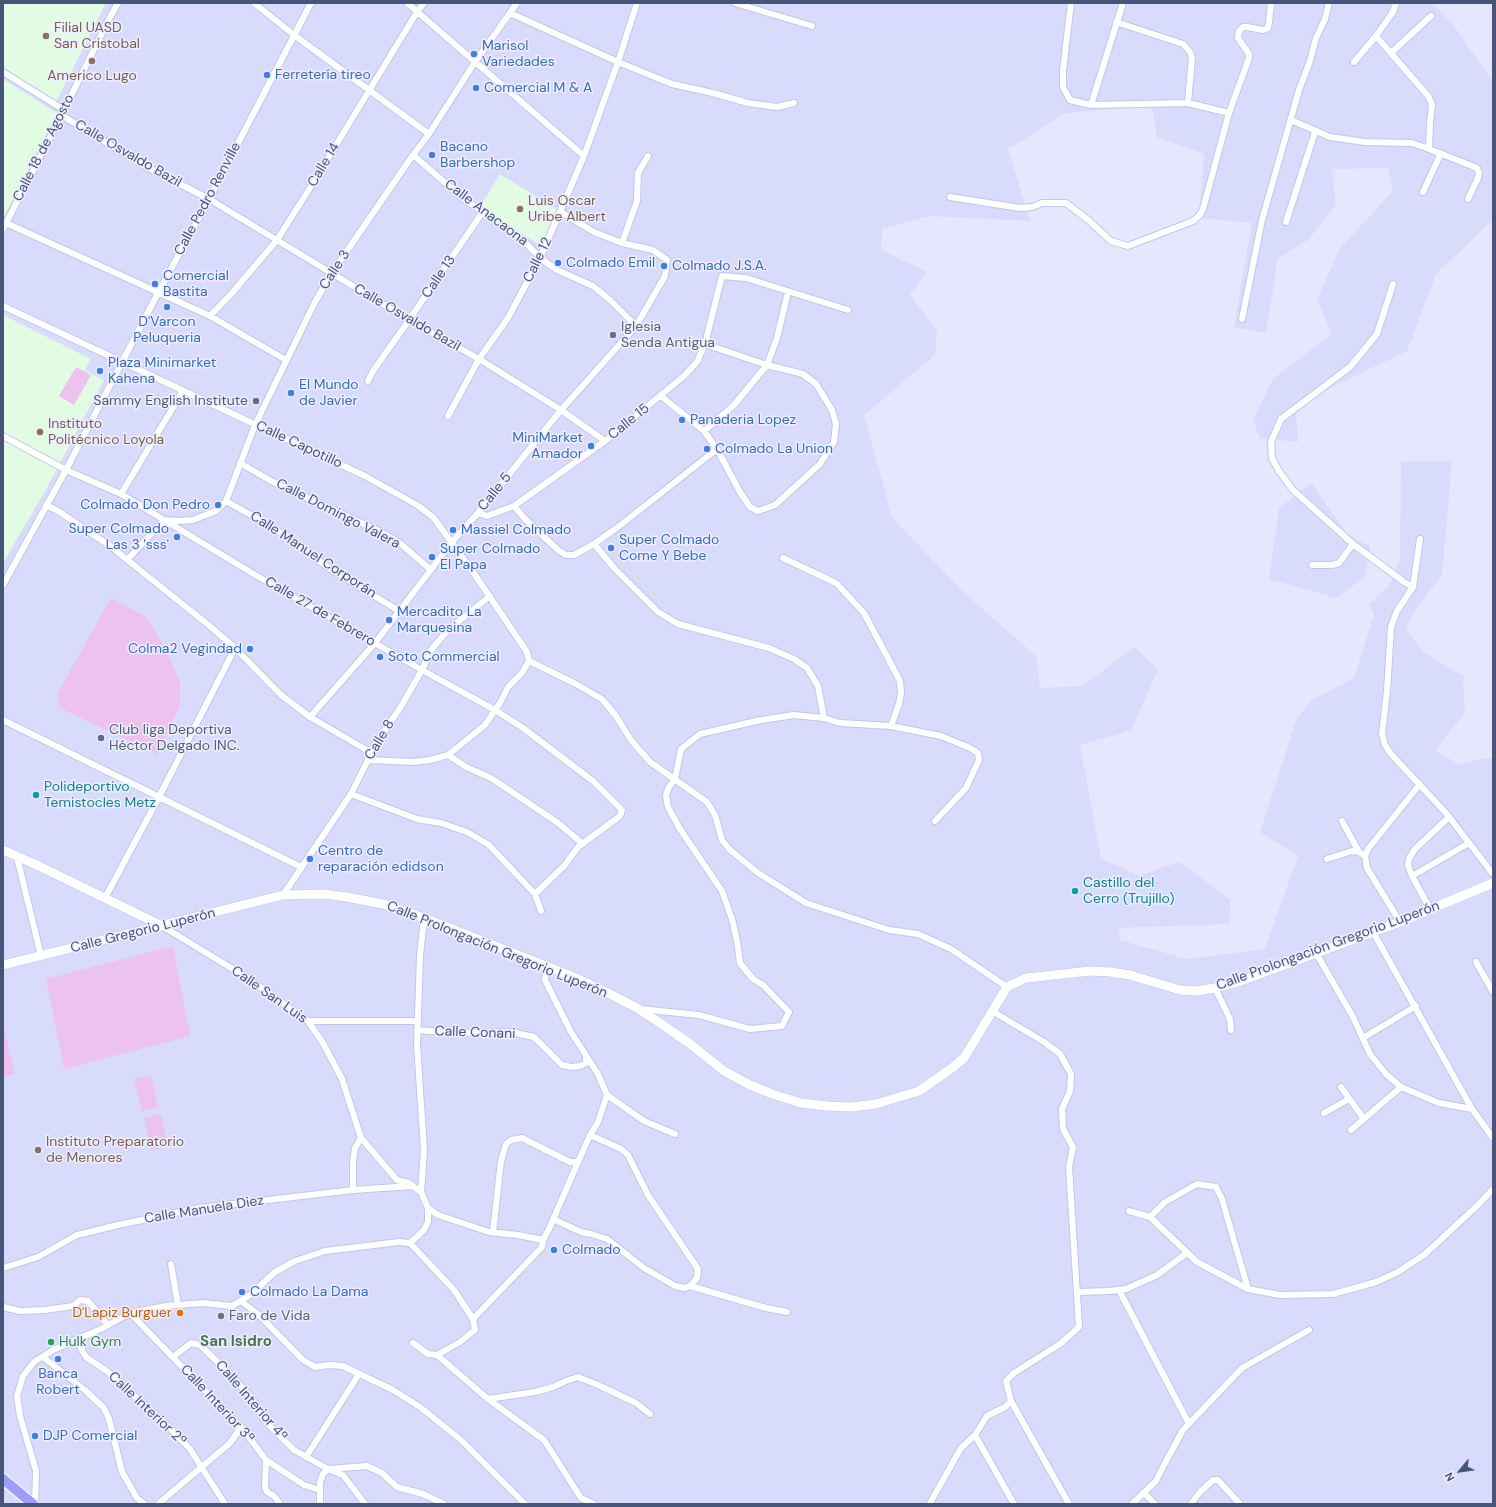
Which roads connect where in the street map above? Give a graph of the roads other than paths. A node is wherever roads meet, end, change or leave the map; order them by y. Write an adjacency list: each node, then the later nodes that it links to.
1 (118, 3): 30 (street, Calle 18 de Agosto)
2 (254, 3): 19 (street)
3 (311, 3): 19 (street, Calle Pedro Renville)
4 (407, 3): 14 (street)
5 (424, 3): 14 (street, Calle 14)
6 (517, 3): 15 (street, Calle 3)
7 (637, 3): 23 (street, Calle 12)
8 (735, 3): 18 (street)
9 (1071, 3): 29 (street)
10 (1123, 3): 17 (street)
11 (1271, 3): 31 (street)
12 (1329, 3): 32 (street)
13 (1396, 3): 20 (street)
14 (417, 12): 22 (street); 26 (street, Calle 14)
15 (510, 13): 22 (street, Calle 3); 23 (street)
16 (1431, 16): 21 (street)
17 (1116, 22): 27 (street); 29 (street)
18 (812, 26)
19 (294, 35): 26 (street); 42 (street, Calle Pedro Renville)
20 (1376, 36): 21 (street); 24 (street)
21 (1391, 53): 35 (street)
22 (475, 62): 34 (street, Calle 3); 38 (street)
23 (618, 62): 28 (street); 38 (street, Calle 12)
24 (1354, 62)
25 (3, 72): 30 (street, Calle Osvaldo Bazil)
26 (369, 91): 34 (street); 48 (street, Calle 14)
27 (1188, 103): 29 (street); 31 (street)
28 (794, 104)
29 (1091, 105)
30 (63, 113): 42 (street, Calle Osvaldo Bazil); 47 (street, Calle 18 de Agosto)
31 (1229, 113): 41 (street)
32 (1291, 120): 33 (street); 58 (street)
33 (1315, 132): 35 (street); 46 (street)
34 (429, 134): 37 (street, Calle 3)
35 (1430, 149): 36 (street)
36 (1441, 153): 40 (street); 43 (street)
37 (413, 155): 45 (street, Calle Anacaona); 51 (street, Calle 3)
38 (584, 156): 44 (street, Calle 12)
39 (648, 156): 49 (street)
40 (1423, 192)
41 (950, 197)
42 (209, 199): 48 (street, Calle Osvaldo Bazil); 54 (street, Calle Pedro Renville)
43 (1468, 199)
44 (561, 212): 49 (street); 50 (street, Calle 12)
45 (482, 213): 50 (street, Calle Anacaona); 59 (street, Calle 13)
46 (1286, 222)
47 (4, 226): 54 (street)
48 (277, 240): 51 (street, Calle Osvaldo Bazil); 57 (street, Calle 14)
49 (622, 242): 60 (street, Calle 5)
50 (540, 258): 60 (street, Calle Anacaona); 62 (street, Calle 12)
51 (331, 274): 59 (street, Calle Osvaldo Bazil); 63 (street, Calle 3)
52 (1393, 284): 87 (street)
53 (788, 292): 56 (street); 61 (street, Calle 15); 65 (street)
54 (158, 293): 57 (street); 64 (street, Calle Pedro Renville)
55 (3, 306): 64 (street, Calle Capotillo)
56 (848, 310)
57 (210, 316): 63 (street)
58 (1242, 319)
59 (409, 320): 62 (street, Calle Osvaldo Bazil); 66 (street, Calle 13)
60 (636, 326): 69 (street, Calle 5)
61 (705, 344): 65 (street); 68 (street, Calle 15)
62 (479, 359): 69 (street, Calle Osvaldo Bazil); 70 (street, Calle 12)
63 (286, 360): 71 (street, Calle 3)
64 (122, 362): 67 (street, Calle Capotillo); 77 (street, Calle Pedro Renville)
65 (767, 365): 72 (street); 75 (street)
66 (368, 380)
67 (183, 391): 71 (street, Calle Capotillo); 78 (street)
68 (661, 396): 72 (street); 74 (street, Calle 15)
69 (561, 410): 74 (street, Calle Osvaldo Bazil); 82 (street, Calle 5)
70 (448, 416)
71 (255, 425): 76 (street, Calle 3); 85 (street, Calle Capotillo)
72 (704, 431): 75 (street)
73 (3, 436): 77 (street, Calle 27 de Febrero)
74 (605, 441): 81 (street, Calle 15)
75 (717, 449): 86 (street)
76 (240, 463): 79 (street, Calle 3); 91 (street, Calle Domingo Valera)
77 (66, 470): 78 (street, Calle 27 de Febrero); 80 (street, Calle Pedro Renville)
78 (121, 494): 83 (street, Calle 27 de Febrero)
79 (226, 501): 83 (street); 95 (street, Calle Manuel Corporán)
80 (46, 505): 89 (street); 92 (street, Calle Pedro Renville)
81 (514, 506): 82 (street, Calle 15); 86 (street)
82 (478, 513): 85 (street, Calle 5)
83 (164, 520): 89 (street); 96 (street, Calle 27 de Febrero)
84 (1420, 539): 93 (street)
85 (452, 542): 91 (street, Calle 5); 94 (street, Calle Capotillo)
86 (594, 544): 102 (street)
87 (1353, 544): 90 (street); 93 (street)
88 (783, 558): 104 (street)
89 (127, 560): 97 (street)
90 (1312, 565)
91 (431, 570): 95 (street, Calle 5)
92 (3, 585)
93 (1413, 587): 109 (street)
94 (490, 596): 98 (street, Calle Capotillo); 99 (street, Calle 8)
95 (399, 611): 96 (street, Calle 5)
96 (375, 643): 99 (street, Calle 27 de Febrero); 101 (street, Calle 5)
97 (235, 648): 101 (street); 111 (street)
98 (529, 661): 100 (street); 108 (street)
99 (422, 670): 100 (street, Calle 27 de Febrero); 105 (street, Calle 8)
100 (495, 710): 106 (street); 116 (street, Calle 27 de Febrero)
101 (310, 717): 105 (street)
102 (824, 718): 104 (street); 108 (street)
103 (3, 720): 111 (street)
104 (891, 726): 113 (street)
105 (370, 752): 107 (street, Calle 8)
106 (448, 754): 107 (street); 116 (street)
107 (368, 760): 110 (street, Calle 8)
108 (675, 779): 140 (street); 144 (street)
109 (1420, 784): 112 (street); 119 (street)
110 (351, 794): 122 (street, Calle 8); 126 (street)
111 (159, 797): 122 (street); 128 (street)
112 (1449, 817): 115 (street); 124 (street)
113 (934, 821)
114 (1342, 821): 118 (street)
115 (1469, 843): 123 (street); 124 (street)
116 (583, 844): 126 (street)
117 (3, 850): 120 (street)
118 (1359, 852): 119 (street); 121 (street)
119 (1365, 856): 132 (street)
120 (17, 857): 128 (street); 136 (street)
121 (1327, 859)
122 (301, 867): 127 (street, Calle 8)
123 (1493, 874)
124 (1412, 876): 129 (street)
125 (1493, 883): 129 (street, Calle Prolongación Gregorio Luperón)
126 (535, 894): 130 (street)
127 (282, 895): 131 (street, Calle Prolongación Gregorio Luperón); 133 (street, Calle Gregorio Luperón)
128 (105, 898): 133 (street)
129 (1430, 908): 132 (street, Calle Prolongación Gregorio Luperón)
130 (540, 911)
131 (424, 918): 139 (street, Calle Prolongación Gregorio Luperón); 147 (street)
132 (1400, 922): 134 (street, Calle Prolongación Gregorio Luperón)
133 (162, 926): 136 (street, Calle Gregorio Luperón); 146 (street, Calle San Luis)
134 (1373, 932): 135 (street, Calle Prolongación Gregorio Luperón); 143 (street)
135 (1316, 953): 141 (street, Calle Prolongación Gregorio Luperón); 150 (street)
136 (41, 956): 138 (street, Calle Gregorio Luperón)
137 (1476, 962): 142 (street)
138 (3, 965)
139 (549, 968): 144 (street, Calle Prolongación Gregorio Luperón); 151 (street)
140 (1007, 987): 141 (street, Calle Prolongación Gregorio Luperón); 145 (street, Calle Prolongación Gregorio Luperón)
141 (1215, 988): 149 (street)
142 (1493, 992)
143 (1416, 1006): 150 (street); 156 (street)
144 (637, 1008): 145 (street, Calle Prolongación Gregorio Luperón)
145 (992, 1011): 182 (street)
146 (308, 1021): 147 (street, Calle Conani); 162 (street, Calle San Luis)
147 (418, 1021): 148 (street)
148 (417, 1030): 151 (street, Calle Conani); 168 (street)
149 (1232, 1030)
150 (1363, 1038): 153 (street)
151 (586, 1056): 154 (street)
152 (1341, 1087): 155 (street)
153 (1401, 1087): 156 (street); 158 (street)
154 (607, 1095): 160 (street); 161 (street)
155 (1349, 1099): 157 (street); 158 (street)
156 (1472, 1109): 163 (street)
157 (1324, 1113)
158 (1364, 1119): 159 (street)
159 (1351, 1130)
160 (675, 1134)
161 (590, 1135): 164 (street); 179 (street)
162 (360, 1138): 165 (street); 167 (street)
163 (1493, 1138)
164 (578, 1162): 172 (street); 173 (street)
165 (412, 1186): 167 (street, Calle Manuela Diez); 168 (street)
166 (1493, 1189): 180 (street)
167 (353, 1190): 178 (street, Calle Manuela Diez)
168 (420, 1192): 169 (street)
169 (428, 1208): 173 (street); 175 (street)
170 (1129, 1211): 171 (street)
171 (1150, 1217): 176 (street); 180 (street)
172 (553, 1219): 174 (street); 179 (street)
173 (493, 1232): 174 (street)
174 (543, 1240): 188 (street)
175 (410, 1243): 183 (street); 188 (street)
176 (1187, 1253): 180 (street); 181 (street)
177 (171, 1264): 184 (street)
178 (3, 1268)
179 (690, 1286): 186 (street)
180 (1248, 1289)
181 (1119, 1290): 182 (street); 200 (street)
182 (1077, 1292): 198 (street)
183 (241, 1301): 184 (street); 196 (street)
184 (178, 1305): 187 (street)
185 (3, 1307): 189 (street)
186 (787, 1312)
187 (130, 1313): 189 (street); 195 (street, Calle Interior 3ª)
188 (473, 1319): 193 (street)
189 (108, 1325): 191 (street)
190 (1309, 1330): 200 (street)
191 (76, 1340): 194 (street); 205 (street, Calle Interior 2ª)
192 (413, 1343): 193 (street)
193 (437, 1355): 197 (street)
194 (43, 1357): 211 (street); 212 (street)
195 (173, 1357): 201 (street, Calle Interior 3ª); 203 (street, Calle Interior 4ª)
196 (359, 1374): 203 (street); 219 (street)
197 (488, 1399): 199 (street); 220 (street)
198 (1011, 1401): 202 (street); 222 (street)
199 (650, 1414)
200 (1189, 1424): 209 (street)
201 (241, 1427): 204 (street, Calle Interior 3ª); 205 (street)
202 (974, 1434): 210 (street); 221 (street)
203 (306, 1457): 206 (street, Calle Interior 4ª)
204 (266, 1460): 208 (street); 215 (street)
205 (202, 1467): 213 (street); 214 (street, Calle Interior 2ª)
206 (328, 1469): 208 (street); 217 (street, Calle Interior 4ª); 218 (street)
207 (3, 1479): 211 (main road)
208 (320, 1490): 216 (street)
209 (1144, 1493): 223 (street); 224 (street)
210 (930, 1503)
211 (34, 1504)
212 (144, 1504)
213 (158, 1504)
214 (225, 1504)
215 (280, 1504)
216 (320, 1504)
217 (365, 1504)
218 (444, 1504)
219 (525, 1504)
220 (594, 1504)
221 (1014, 1504)
222 (1069, 1504)
223 (1132, 1504)
224 (1155, 1504)
225 (1191, 1504): 226 (street)
226 (1240, 1504)

